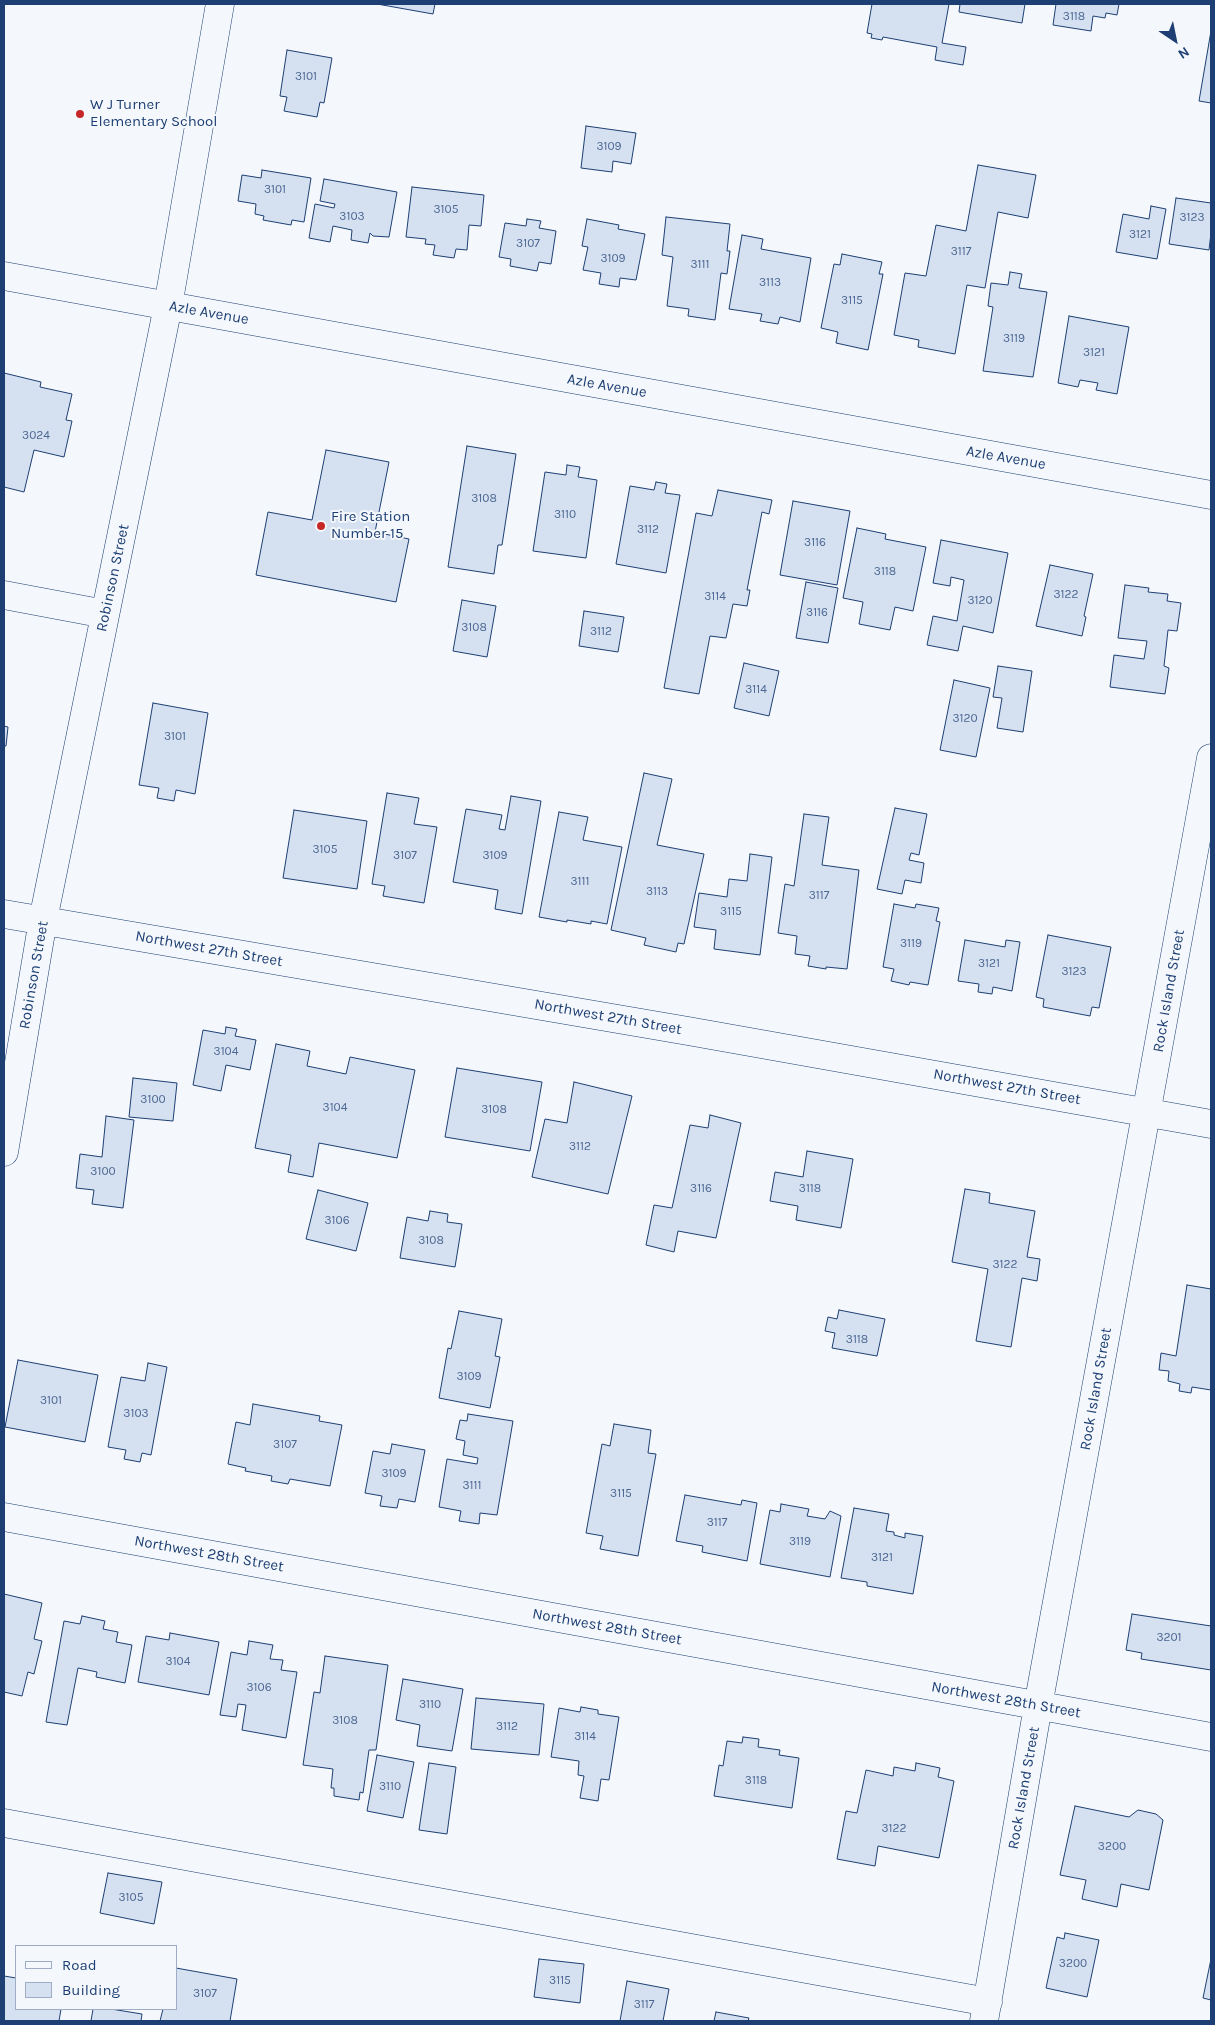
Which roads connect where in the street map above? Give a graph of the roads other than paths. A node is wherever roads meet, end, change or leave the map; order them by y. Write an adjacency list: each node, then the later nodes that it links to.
1 (220, 4): 3 (street, Robinson Street)
2 (4, 276): 3 (street, Azle Avenue)
3 (168, 306): 4 (street, Azle Avenue); 6 (street, Robinson Street)
4 (1211, 495)
5 (4, 596): 6 (street)
6 (105, 614): 9 (street, Robinson Street)
7 (1211, 758): 10 (street, Rock Island Street)
8 (4, 914): 9 (street, Northwest 27th Street)
9 (43, 920): 10 (street, Northwest 27th Street); 12 (street, Robinson Street)
10 (1146, 1112): 11 (street, Northwest 27th Street); 14 (street, Rock Island Street)
11 (1211, 1124)
12 (4, 1152)
13 (4, 1517): 14 (street, Northwest 28th Street)
14 (1038, 1706): 15 (street, Northwest 28th Street); 17 (street, Rock Island Street)
15 (1211, 1737)
16 (4, 1823): 17 (street)
17 (986, 2011)

